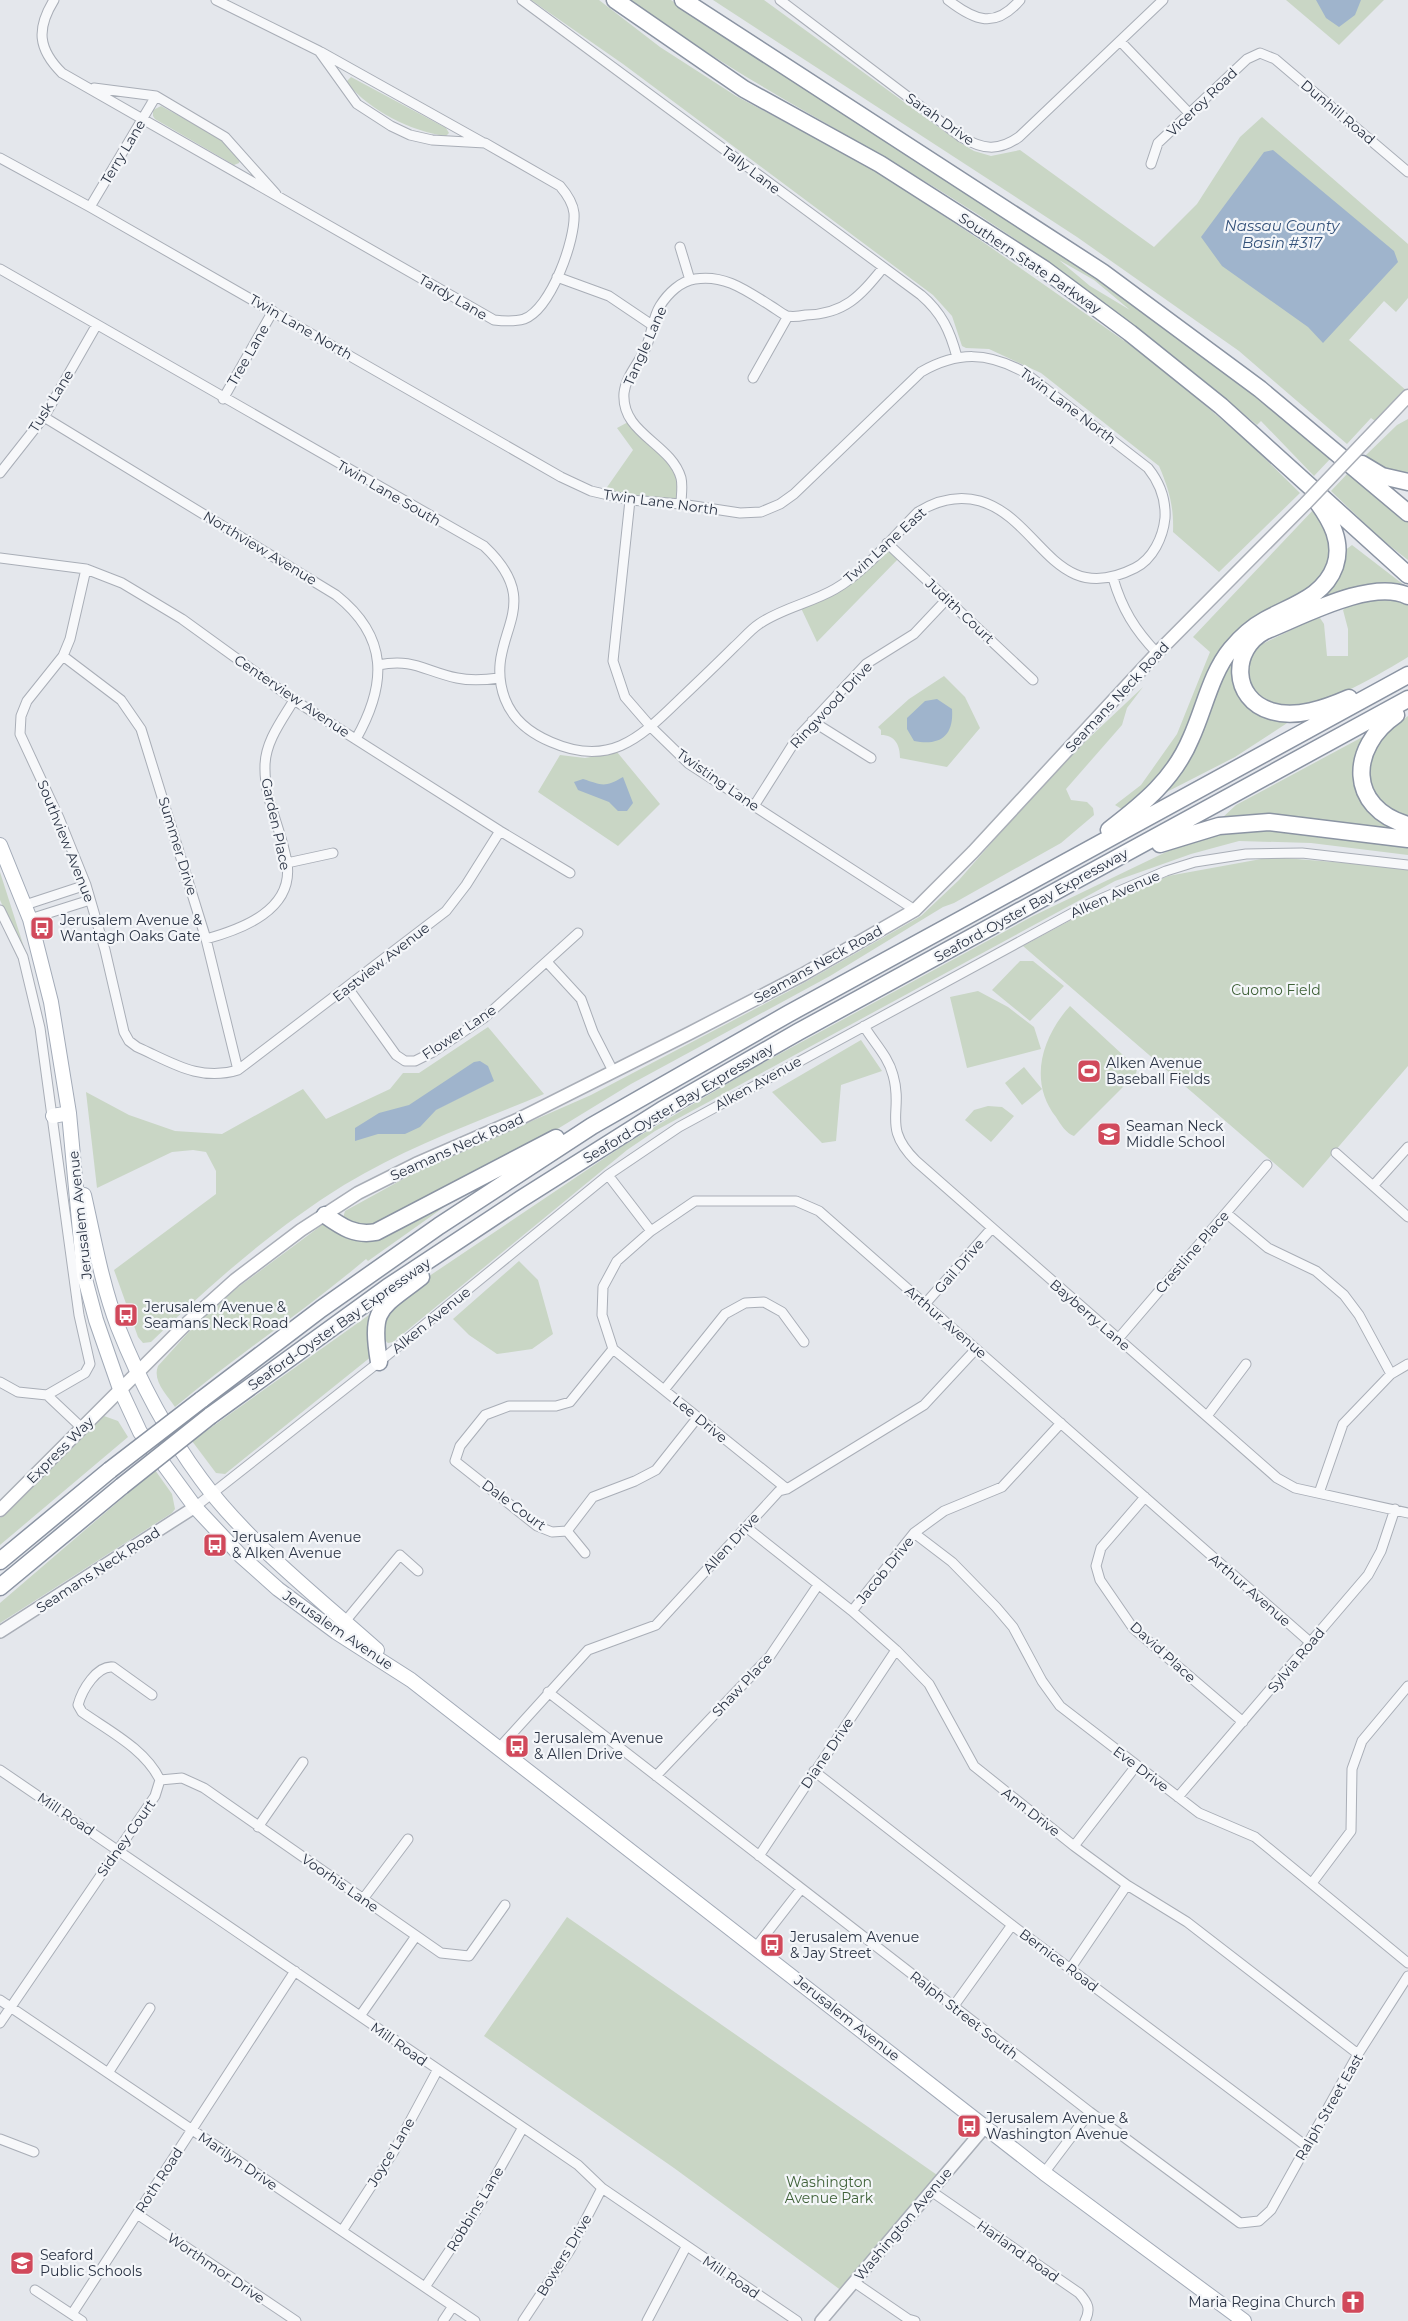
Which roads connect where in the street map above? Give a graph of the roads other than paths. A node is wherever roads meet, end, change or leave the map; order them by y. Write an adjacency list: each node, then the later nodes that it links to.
1 (54, 0): 13 (street, Tardy Lane)
2 (216, 0): 11 (street, Tardy Lane)
3 (522, 0): 24 (street, Tally Lane)
4 (615, 0): 39 (highway, Southern State Parkway)
5 (683, 0): 37 (highway)
6 (780, 0): 10 (street, Sarah Drive)
7 (948, 0): 8 (street)
8 (1020, 0)
9 (1163, 0): 10 (street, Sarah Drive)
10 (1120, 41): 15 (street)
11 (319, 51): 17 (street, Tardy Lane); 17 (street, Tardy Lane)
12 (1267, 54): 15 (street, Viceroy Road); 20 (street, Dunhill Road)
13 (88, 88): 14 (street, Tardy Lane); 16 (street, Tardy Lane)
14 (156, 96): 16 (street, Terry Lane); 21 (street, Tardy Lane)
15 (1189, 114): 19 (street, Viceroy Road)
16 (142, 120): 21 (street, Tardy Lane); 22 (street, Terry Lane)
17 (484, 143): 26 (street, Tardy Lane)
18 (0, 158): 22 (street, Twin Lane North)
19 (1151, 164)
20 (1408, 172)
21 (282, 200): 26 (street, Tardy Lane)
22 (90, 207): 28 (street, Twin Lane North)
23 (680, 247): 27 (street)
24 (883, 268): 29 (street); 32 (street, Tally Lane)
25 (0, 269): 31 (street, Twin Lane South)
26 (557, 277): 30 (street)
27 (690, 280): 29 (street); 30 (street, Tangle Lane)
28 (273, 311): 34 (street, Tree Lane); 41 (street, Twin Lane North)
29 (788, 316): 33 (street)
30 (652, 325): 42 (street, Tangle Lane)
31 (96, 326): 34 (street, Twin Lane South); 36 (street, Tusk Lane)
32 (957, 358): 42 (street, Twin Lane North); 48 (street, Twin Lane North)
33 (753, 378)
34 (223, 399): 55 (street, Twin Lane South)
35 (1406, 401): 51 (main road, Seamans Neck Road, bridge)
36 (44, 417): 38 (street, Tusk Lane); 53 (street, Northview Avenue)
37 (1308, 428): 40 (highway); 43 (highway)
38 (0, 473)
39 (1301, 478): 47 (highway, Southern State Parkway); 70 (highway)
40 (1408, 482)
41 (630, 500): 42 (street, Twin Lane North); 61 (street, Twisting Lane)
42 (681, 504)
43 (1408, 513)
44 (887, 543): 48 (street, Twin Lane East); 50 (street, Judith Court); 61 (street, Twin Lane East)
45 (0, 558): 46 (street, Centerview Avenue)
46 (86, 569): 52 (street, Southview Avenue); 58 (street, Centerview Avenue)
47 (1408, 575)
48 (1113, 578): 51 (street)
49 (1408, 596): 54 (highway)
50 (946, 599): 56 (street, Judith Court); 60 (street, Ringwood Drive)
51 (1158, 653): 79 (main road, Seamans Neck Road)
52 (63, 656): 75 (street, Southview Avenue); 82 (street, Summer Drive)
53 (378, 665): 55 (street); 62 (street, Northview Avenue)
54 (1408, 673): 70 (highway, Seaford-Oyster Bay Expressway)
55 (499, 678): 61 (street, Twin Lane South)
56 (1033, 680)
57 (1408, 699): 74 (highway, Seaford-Oyster Bay Expressway)
58 (294, 700): 62 (street, Centerview Avenue); 71 (street, Garden Place)
59 (1408, 706): 65 (highway)
60 (812, 722): 63 (street); 64 (street, Ringwood Drive)
61 (651, 727): 64 (street, Twisting Lane)
62 (356, 738): 66 (street, Centerview Avenue)
63 (871, 758)
64 (754, 806): 79 (street, Twisting Lane)
65 (1408, 826)
66 (500, 831): 73 (street, Centerview Avenue); 84 (street, Eastview Avenue)
67 (1408, 838): 74 (highway)
68 (0, 844): 77 (main road, Jerusalem Avenue)
69 (333, 853): 71 (street)
70 (1070, 861): 90 (highway, Seaford-Oyster Bay Expressway)
71 (287, 863): 82 (street, Garden Place)
72 (1408, 865): 85 (street, Alken Avenue)
73 (570, 873)
74 (1079, 878): 97 (highway, Seaford-Oyster Bay Expressway)
75 (86, 885): 76 (street, Southview Avenue); 77 (street)
76 (90, 900): 80 (street); 86 (street, Southview Avenue)
77 (25, 905): 80 (main road, Jerusalem Avenue)
78 (0, 910): 89 (street)
79 (915, 910): 87 (main road, Seamans Neck Road)
80 (30, 919): 88 (main road, Jerusalem Avenue)
81 (578, 933): 83 (street, Flower Lane)
82 (206, 939): 86 (street, Summer Drive)
83 (547, 962): 84 (street, Flower Lane); 87 (street)
84 (348, 988): 86 (street, Eastview Avenue)
85 (864, 1026): 95 (street, Alken Avenue); 101 (street, Bayberry Lane)
86 (238, 1070)
87 (613, 1071): 99 (main road, Seamans Neck Road)
88 (69, 1113): 89 (main road); 91 (main road, Jerusalem Avenue)
89 (53, 1116): 103 (street)
90 (592, 1126): 99 (highway); 134 (highway, Seaford-Oyster Bay Expressway, bridge)
91 (72, 1136): 103 (main road, Jerusalem Avenue); 112 (main road, Jerusalem Avenue)
92 (1408, 1147): 96 (street)
93 (1336, 1153): 96 (street)
94 (1267, 1165): 98 (street, Crestline Place)
95 (608, 1175): 102 (street); 109 (street, Alken Avenue)
96 (1373, 1186): 100 (street)
97 (521, 1199): 109 (highway); 137 (highway, Seaford-Oyster Bay Expressway, bridge)
98 (1226, 1212): 105 (street, Crestline Place); 113 (street)
99 (326, 1215): 112 (main road, Seamans Neck Road)
100 (1408, 1217)
101 (992, 1228): 104 (street, Gail Drive); 105 (street, Bayberry Lane)
102 (652, 1231): 104 (street, Arthur Avenue); 107 (street, Arthur Avenue)
103 (79, 1275): 115 (main road, Jerusalem Avenue); 117 (street)
104 (925, 1304): 108 (street, Arthur Avenue)
105 (1118, 1339): 118 (street, Bayberry Lane)
106 (804, 1342): 116 (street)
107 (613, 1349): 116 (street, Lee Drive); 131 (street, Dale Court)
108 (976, 1349): 120 (street, Arthur Avenue); 122 (street, Allen Drive)
109 (379, 1362): 124 (street, Alken Avenue)
110 (1246, 1364): 118 (street)
111 (1408, 1364): 113 (street)
112 (138, 1371): 115 (main road, Seamans Neck Road); 124 (main road, Jerusalem Avenue)
113 (1391, 1374): 123 (street)
114 (0, 1382): 117 (street)
115 (120, 1389): 121 (main road, Express Way); 126 (main road, Jerusalem Avenue)
116 (664, 1390): 119 (street, Lee Drive)
117 (47, 1395): 121 (street)
118 (1207, 1416): 123 (street, Bayberry Lane)
119 (698, 1417): 122 (street, Lee Drive); 131 (street, Dale Court)
120 (1060, 1424): 125 (street, Arthur Avenue); 132 (street, Jacob Drive)
121 (82, 1428): 128 (main road, Express Way)
122 (787, 1489): 130 (street, Allen Drive)
123 (1319, 1493): 127 (street, Bayberry Lane)
124 (214, 1494): 126 (street, Alken Avenue); 139 (main road, Jerusalem Avenue)
125 (1145, 1497): 141 (street, Arthur Avenue); 146 (street, David Place)
126 (196, 1507): 139 (main road, Jerusalem Avenue); 140 (street, Seamans Neck Road)
127 (1395, 1509): 129 (street, Bayberry Lane); 141 (street, Sylvia Road)
128 (0, 1510)
129 (1408, 1513)
130 (746, 1527): 136 (street, Ann Drive); 144 (street, Allen Drive)
131 (567, 1531): 133 (street)
132 (914, 1533): 138 (street, Jacob Drive); 149 (street, Eve Drive)
133 (585, 1553)
134 (0, 1561)
135 (418, 1571): 139 (street)
136 (818, 1585): 138 (street, Ann Drive); 152 (street, Shaw Place)
137 (0, 1588)
138 (852, 1611): 142 (street, Ann Drive)
139 (341, 1627): 147 (main road, Jerusalem Avenue)
140 (0, 1632)
141 (1311, 1643): 146 (street, Sylvia Road)
142 (896, 1650): 151 (street, Diane Drive); 157 (street, Ann Drive)
143 (1408, 1686): 160 (street)
144 (548, 1692): 147 (street, Allen Drive); 152 (street, Ralph Street South)
145 (152, 1695): 153 (street)
146 (1243, 1722): 154 (street, Sylvia Road)
147 (498, 1748): 167 (main road, Jerusalem Avenue)
148 (303, 1762): 155 (street)
149 (1136, 1766): 154 (street, Eve Drive); 157 (street)
150 (0, 1770): 158 (street, Mill Road)
151 (814, 1771): 159 (street, Diane Drive); 165 (street, Bernice Road)
152 (656, 1776): 159 (street, Ralph Street South)
153 (160, 1780): 155 (street, Voorhis Lane); 158 (street, Sidney Court)
154 (1178, 1798): 160 (street, Eve Drive)
155 (258, 1827): 163 (street, Voorhis Lane)
156 (408, 1838): 163 (street)
157 (1074, 1846): 161 (street, Ann Drive)
158 (117, 1849): 170 (street, Mill Road); 174 (street, Sidney Court)
159 (759, 1856): 162 (street, Ralph Street South)
160 (1312, 1883): 168 (street, Eve Drive)
161 (1127, 1886): 169 (street); 178 (street, Ann Drive)
162 (801, 1889): 167 (street); 173 (street, Ralph Street South)
163 (363, 1899): 166 (street, Voorhis Lane)
164 (505, 1905): 166 (street, Voorhis Lane)
165 (1012, 1925): 169 (street, Bernice Road); 173 (street)
166 (416, 1936): 176 (street)
167 (756, 1947): 182 (main road, Jerusalem Avenue)
168 (1408, 1963)
169 (1070, 1969): 186 (street, Bernice Road)
170 (295, 1971): 176 (street, Mill Road); 184 (street, Roth Road)
171 (1408, 1976): 178 (street, Ralph Street East)
172 (0, 2000): 174 (street, Marilyn Drive)
173 (953, 2007): 181 (street, Ralph Street South)
174 (10, 2008): 177 (street, Sidney Court); 180 (street, Marilyn Drive)
175 (150, 2008): 180 (street)
176 (360, 2016): 179 (street, Mill Road)
177 (0, 2023)
178 (1358, 2054): 186 (street, Ralph Street East)
179 (437, 2071): 183 (street, Mill Road); 193 (street, Joyce Lane)
180 (108, 2073): 184 (street, Marilyn Drive)
181 (1090, 2112): 188 (street); 192 (street, Ralph Street South)
182 (986, 2126): 188 (main road, Jerusalem Avenue); 190 (street, Washington Avenue)
183 (522, 2129): 189 (street, Mill Road); 196 (street, Robbins Lane)
184 (192, 2130): 191 (street, Roth Road); 193 (street, Marilyn Drive)
185 (0, 2139): 187 (street)
186 (1306, 2146): 192 (street, Ralph Street East)
187 (34, 2152)
188 (1044, 2172): 210 (main road, Jerusalem Avenue)
189 (602, 2188): 194 (street, Mill Road); 204 (street, Bowers Drive)
190 (931, 2191): 195 (street, Washington Avenue); 209 (street, Harland Road)
191 (136, 2214): 199 (street, Roth Road); 201 (street, Worthmor Drive)
192 (1240, 2224)
193 (342, 2231): 196 (street, Marilyn Drive)
194 (686, 2247): 205 (street); 206 (street, Mill Road)
195 (854, 2282): 207 (street, Washington Avenue); 208 (street)
196 (425, 2287): 198 (street, Marilyn Drive)
197 (35, 2290): 199 (street)
198 (453, 2306): 202 (street); 203 (street, Marilyn Drive)
199 (72, 2314): 200 (street)
200 (82, 2321)
201 (296, 2321)
202 (443, 2321)
203 (475, 2321)
204 (523, 2321)
205 (647, 2321)
206 (797, 2321)
207 (820, 2321)
208 (915, 2321)
209 (1085, 2321)
210 (1244, 2321)

